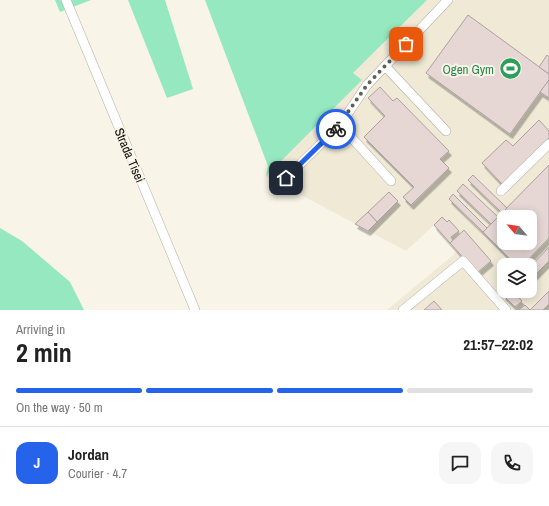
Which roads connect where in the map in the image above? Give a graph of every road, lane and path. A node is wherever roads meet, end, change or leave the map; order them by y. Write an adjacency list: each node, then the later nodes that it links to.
1 (66, 0): 10 (lane, Strada Tisei)
2 (448, 0): 3 (lane)
3 (385, 66): 4 (lane); 5 (lane)
4 (340, 125): 7 (lane); 8 (lane)
5 (446, 131)
6 (549, 144): 9 (lane)
7 (286, 178)
8 (391, 181)
9 (501, 191)
10 (195, 310)
11 (403, 310): 12 (lane)
12 (506, 310)

